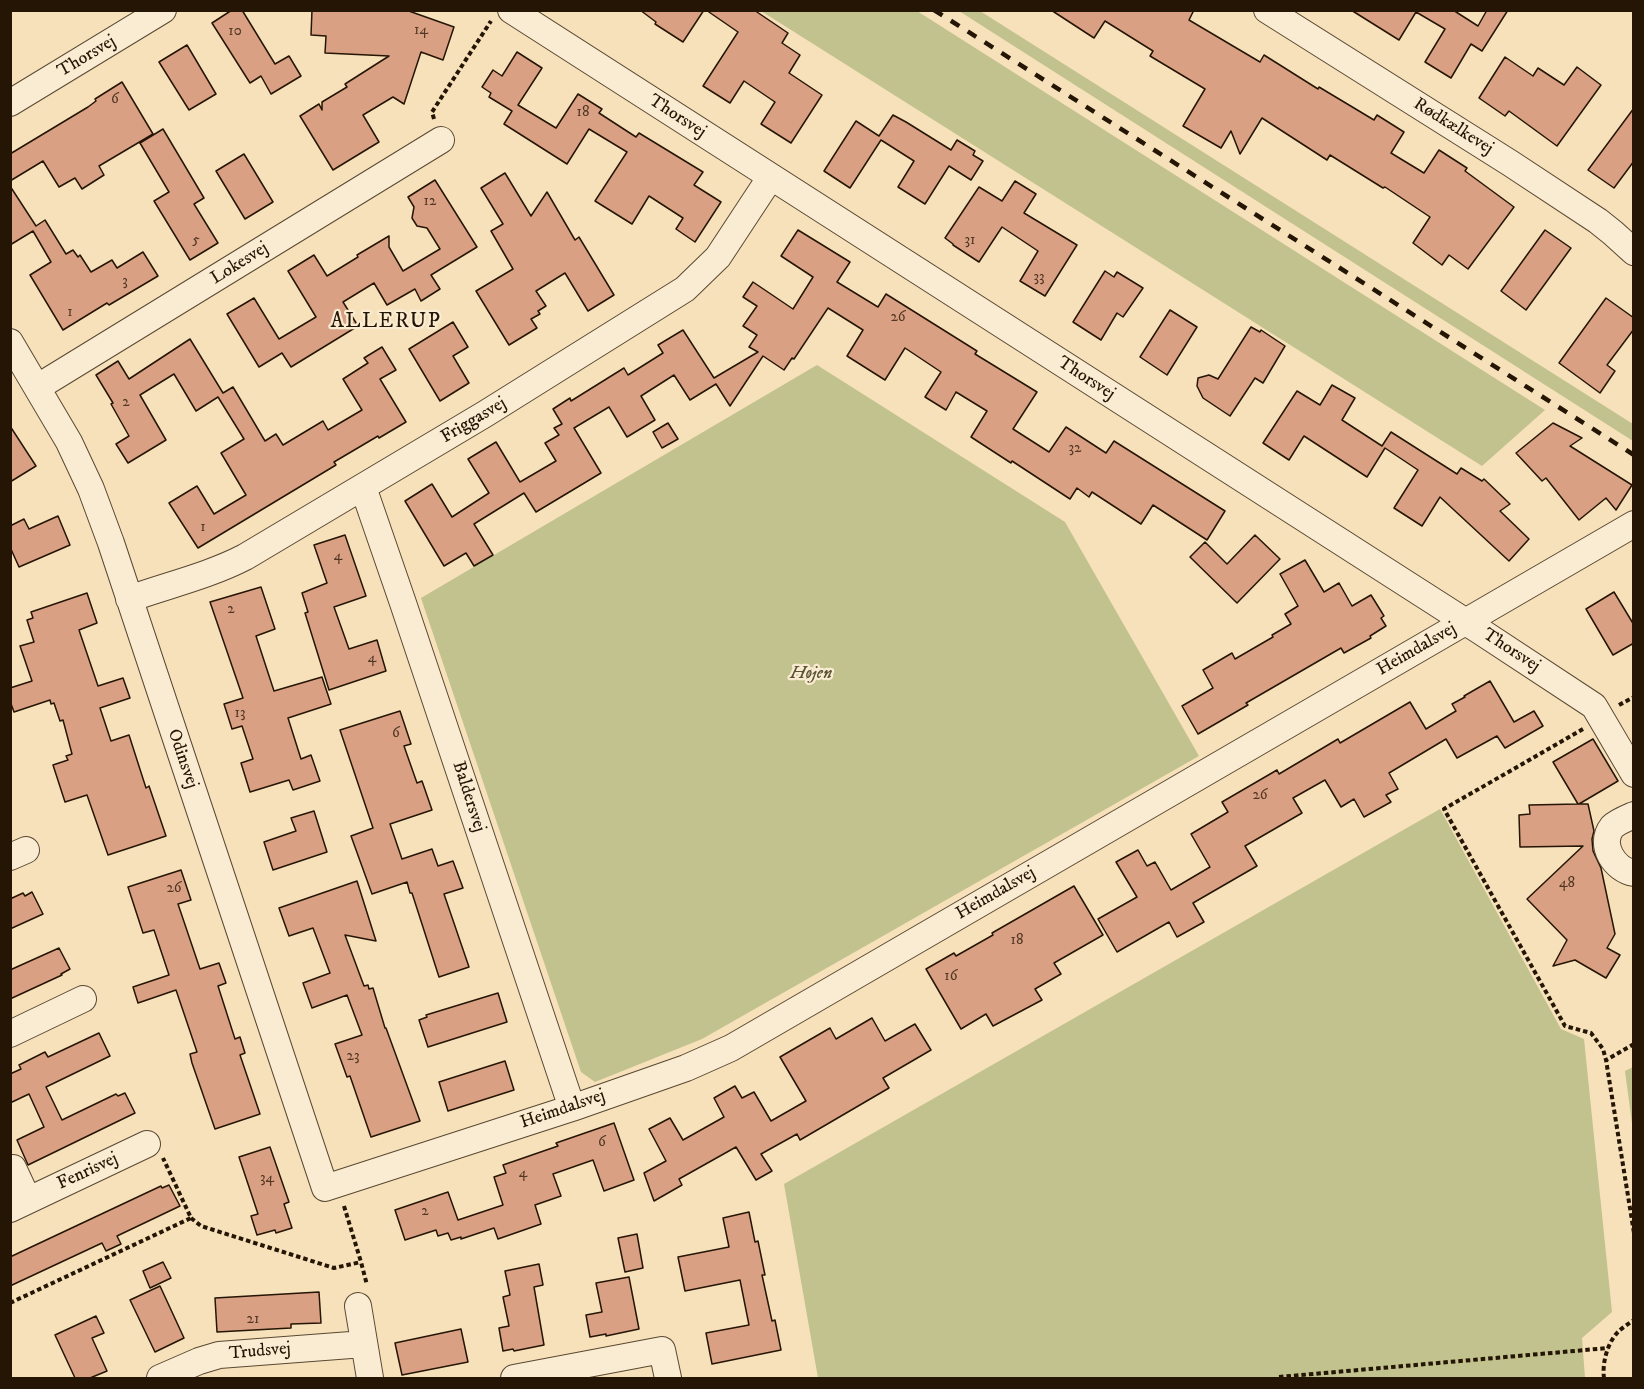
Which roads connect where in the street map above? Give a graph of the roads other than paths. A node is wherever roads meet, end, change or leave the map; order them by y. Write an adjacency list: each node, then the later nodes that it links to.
1 (163, 10): 4 (street, Thorsvej)
2 (1267, 10): 7 (street, Rødkælkevej)
3 (501, 15): 6 (street, Thorsvej)
4 (10, 103)
5 (441, 140): 9 (street, Lokesvej)
6 (770, 178): 10 (street, Friggasvej); 13 (street, Thorsvej)
7 (1634, 252)
8 (10, 342): 9 (street, Odinsvej)
9 (38, 387): 12 (street, Odinsvej)
10 (363, 487): 12 (street, Friggasvej); 19 (street, Baldersvej)
11 (1634, 524): 13 (street, Heimdalsvej)
12 (129, 599): 22 (street, Odinsvej)
13 (1466, 622): 14 (street, Thorsvej); 19 (street, Heimdalsvej)
14 (1634, 774)
15 (1634, 815): 16 (street)
16 (1634, 873)
17 (83, 999): 18 (street)
18 (10, 1034)
19 (572, 1108): 22 (street, Heimdalsvej)
20 (147, 1144): 23 (street, Fenrisvej)
21 (13, 1168): 23 (street, Fenrisvej)
22 (325, 1188)
23 (19, 1205)
24 (358, 1306): 25 (street)
25 (364, 1344): 26 (street, Trudsvej); 27 (street)
26 (160, 1378)
27 (370, 1378)
28 (514, 1378): 29 (street)
29 (668, 1378)

